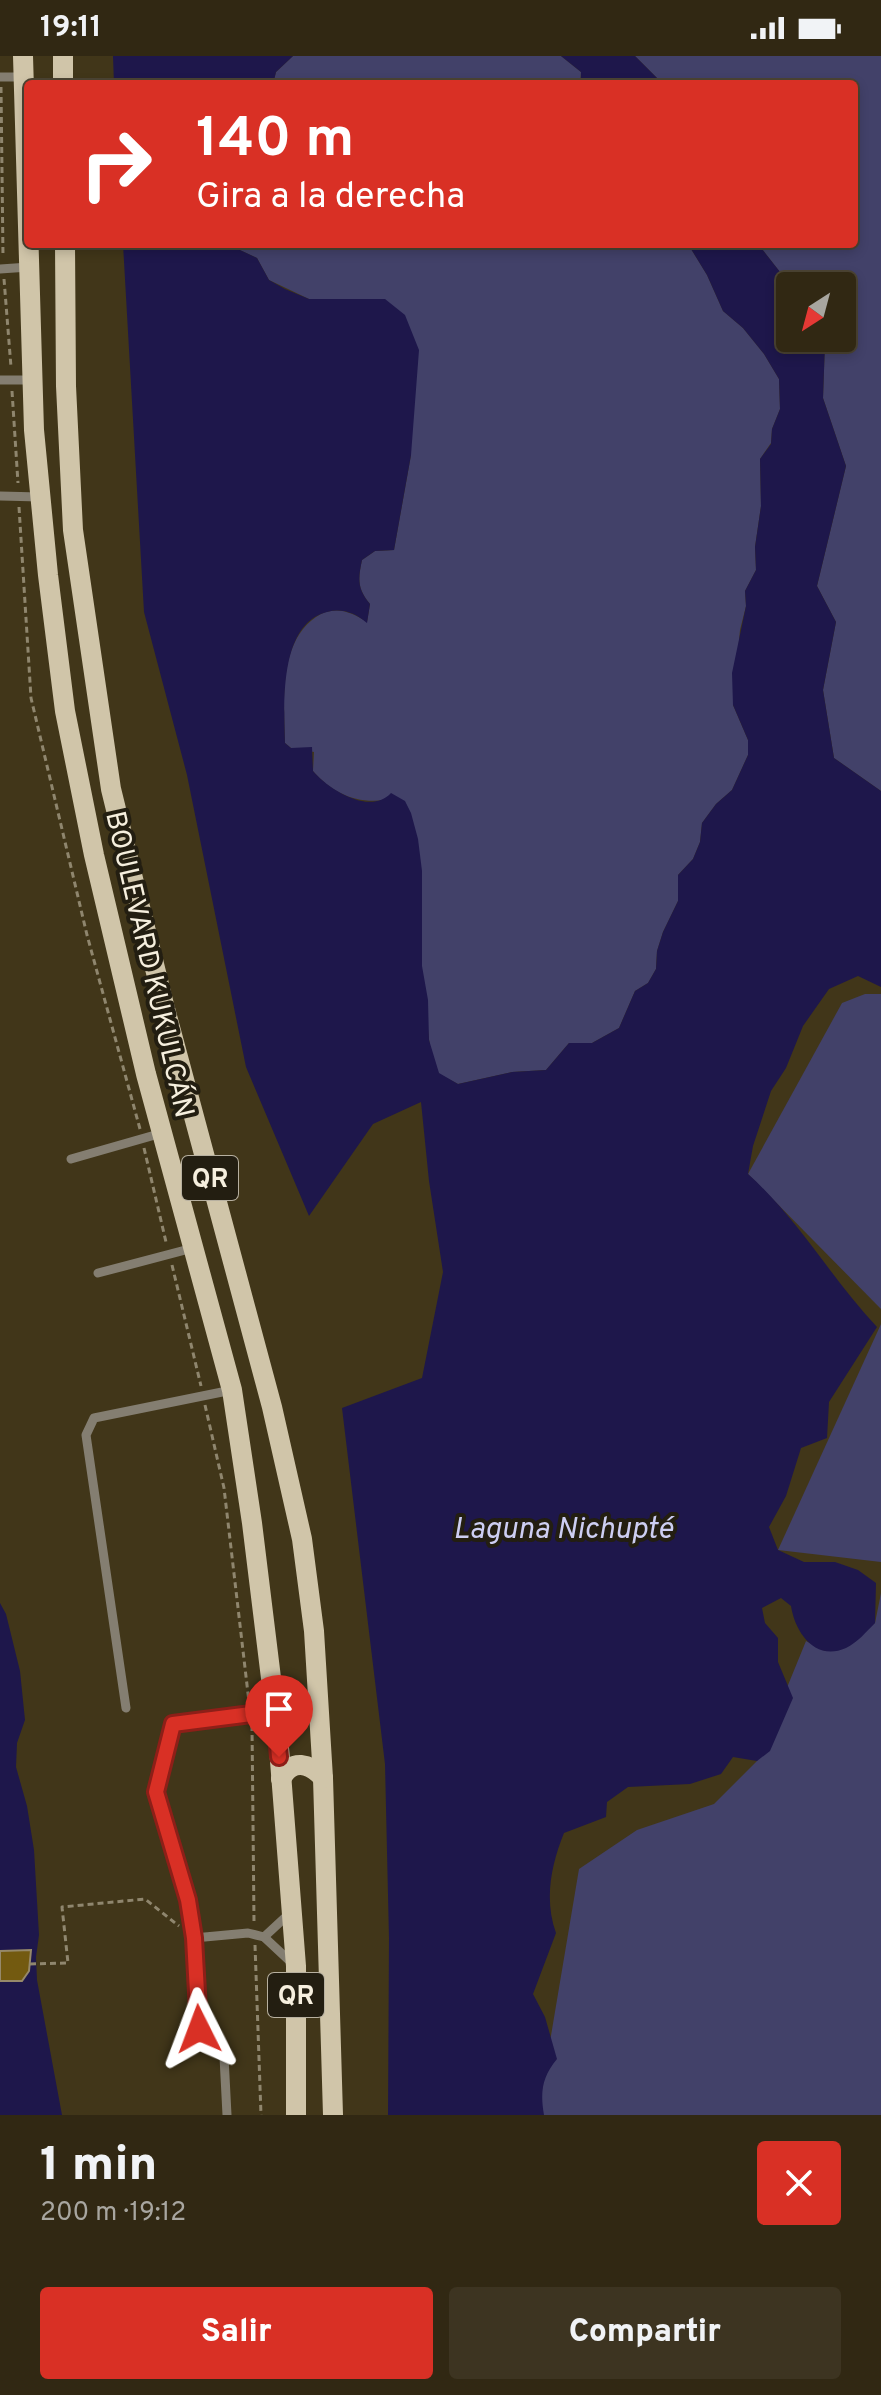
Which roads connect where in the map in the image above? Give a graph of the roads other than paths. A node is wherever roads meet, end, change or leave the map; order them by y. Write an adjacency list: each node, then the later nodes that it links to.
1 (23, 56): 4 (main road, BOULEVARD KUKULCÁN / QR)
2 (63, 56): 6 (main road)
3 (1, 77): 4 (lane)
4 (24, 77): 5 (main road, BOULEVARD KUKULCÁN / QR)
5 (24, 80)
6 (63, 80)
7 (28, 248): 9 (main road, BOULEVARD KUKULCÁN / QR)
8 (65, 248): 22 (main road, BOULEVARD KUKULCÁN / QR)
9 (29, 267): 10 (lane); 12 (main road, BOULEVARD KUKULCÁN / QR)
10 (2, 269)
11 (0, 380): 12 (lane)
12 (22, 381): 14 (main road, BOULEVARD KUKULCÁN / QR)
13 (0, 496): 14 (lane)
14 (40, 497): 15 (main road, BOULEVARD KUKULCÁN / QR)
15 (152, 1135): 16 (lane); 17 (main road, BOULEVARD KUKULCÁN / QR)
16 (71, 1159)
17 (193, 1248): 18 (lane); 19 (main road, BOULEVARD KUKULCÁN / QR)
18 (98, 1273)
19 (232, 1390): 20 (lane); 21 (main road, BOULEVARD KUKULCÁN / QR)
20 (126, 1708)
21 (275, 1711): 23 (main road, BOULEVARD KUKULCÁN / QR); 26 (lane)
22 (323, 1778): 23 (main road); 30 (main road, BOULEVARD KUKULCÁN / QR)
23 (281, 1779): 24 (main road, BOULEVARD KUKULCÁN / QR)
24 (291, 1912): 25 (lane); 27 (main road, BOULEVARD KUKULCÁN / QR)
25 (259, 1937): 26 (lane); 27 (lane)
26 (194, 1938): 28 (lane)
27 (296, 1966): 29 (main road, BOULEVARD KUKULCÁN / QR)
28 (227, 2115)
29 (296, 2115)
30 (333, 2115)

